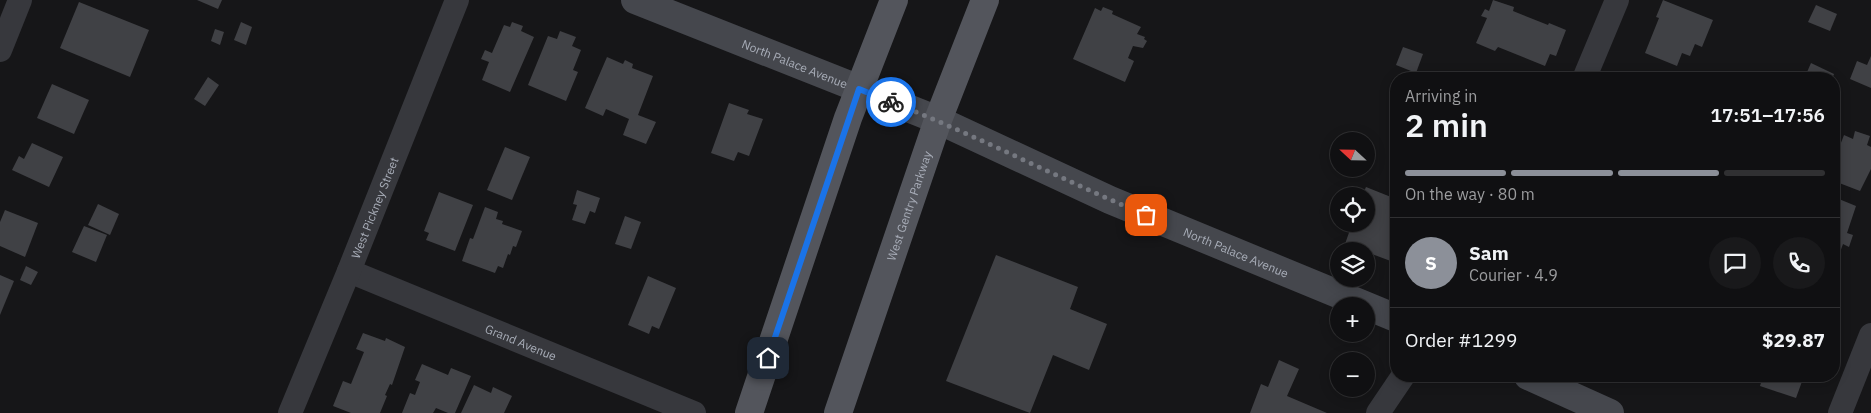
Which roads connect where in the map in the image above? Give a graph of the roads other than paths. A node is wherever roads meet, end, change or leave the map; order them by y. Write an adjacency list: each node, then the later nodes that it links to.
1 (20, 0): 7 (street)
2 (457, 0): 11 (street, West Pickney Street)
3 (635, 0): 9 (main road, North Palace Avenue)
4 (894, 0): 9 (main road)
5 (985, 0): 10 (main road, West Gentry Parkway)
6 (1617, 0): 8 (street)
7 (0, 50)
8 (1587, 72)
9 (859, 89): 10 (main road, North Palace Avenue); 18 (main road)
10 (938, 120): 12 (main road, North Palace Avenue); 19 (main road, West Gentry Parkway)
11 (349, 271): 16 (street, West Pickney Street); 17 (street, Grand Avenue)
12 (1390, 316)
13 (1871, 335): 22 (street)
14 (1400, 382): 20 (street)
15 (1541, 382): 21 (main road)
16 (290, 413)
17 (694, 413)
18 (749, 413)
19 (838, 413)
20 (1378, 413)
21 (1610, 413)
22 (1840, 413)

